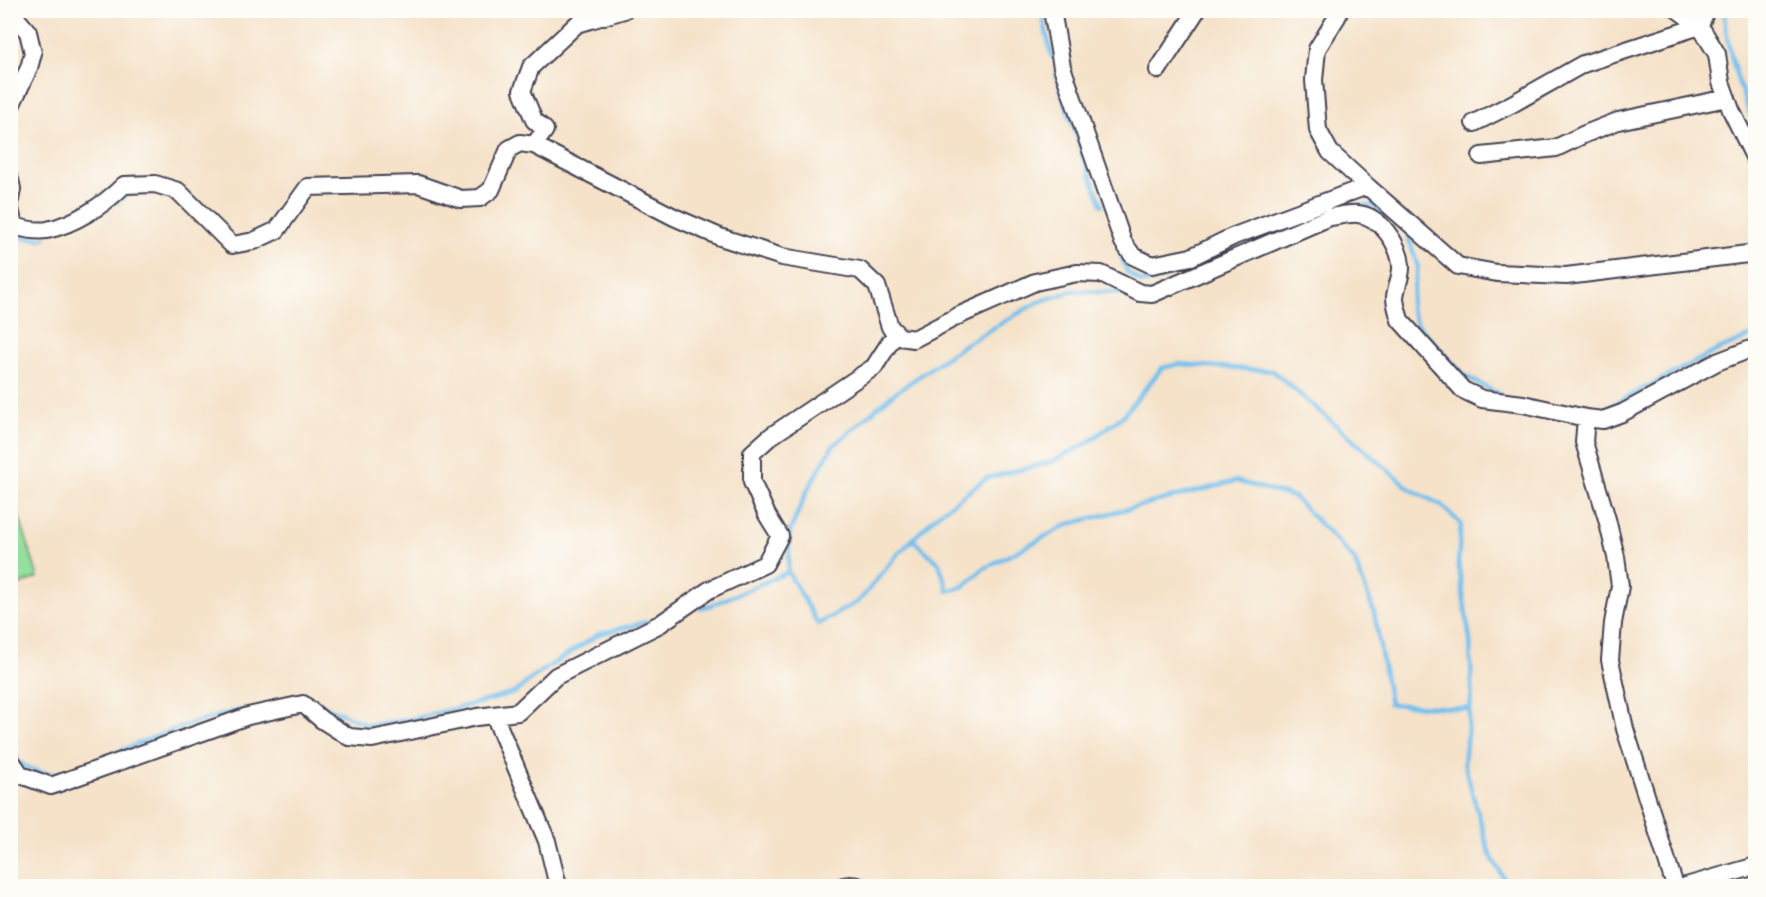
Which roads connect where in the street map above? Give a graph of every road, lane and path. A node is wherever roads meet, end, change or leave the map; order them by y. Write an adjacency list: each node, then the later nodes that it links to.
1 (14, 10): 10 (street)
2 (624, 10): 12 (street)
3 (1052, 10): 16 (street)
4 (1197, 10): 8 (street)
5 (1340, 10): 16 (street)
6 (1678, 10): 7 (street)
7 (1703, 18): 9 (street); 11 (street)
8 (1158, 70)
9 (1726, 98): 13 (street); 14 (street)
10 (10, 108)
11 (1474, 123)
12 (534, 145): 18 (street); 20 (street)
13 (1481, 156)
14 (1755, 160)
15 (10, 180): 17 (street)
16 (1367, 186): 19 (street)
17 (10, 200)
18 (10, 209)
19 (1755, 253)
20 (896, 333): 22 (street); 23 (street)
21 (1755, 347): 22 (street)
22 (1586, 418): 29 (street)
23 (494, 715): 24 (street); 26 (street)
24 (10, 759)
25 (1755, 866): 30 (street)
26 (558, 886)
27 (843, 886): 28 (street)
28 (858, 886)
29 (1675, 886)
30 (1686, 886)

